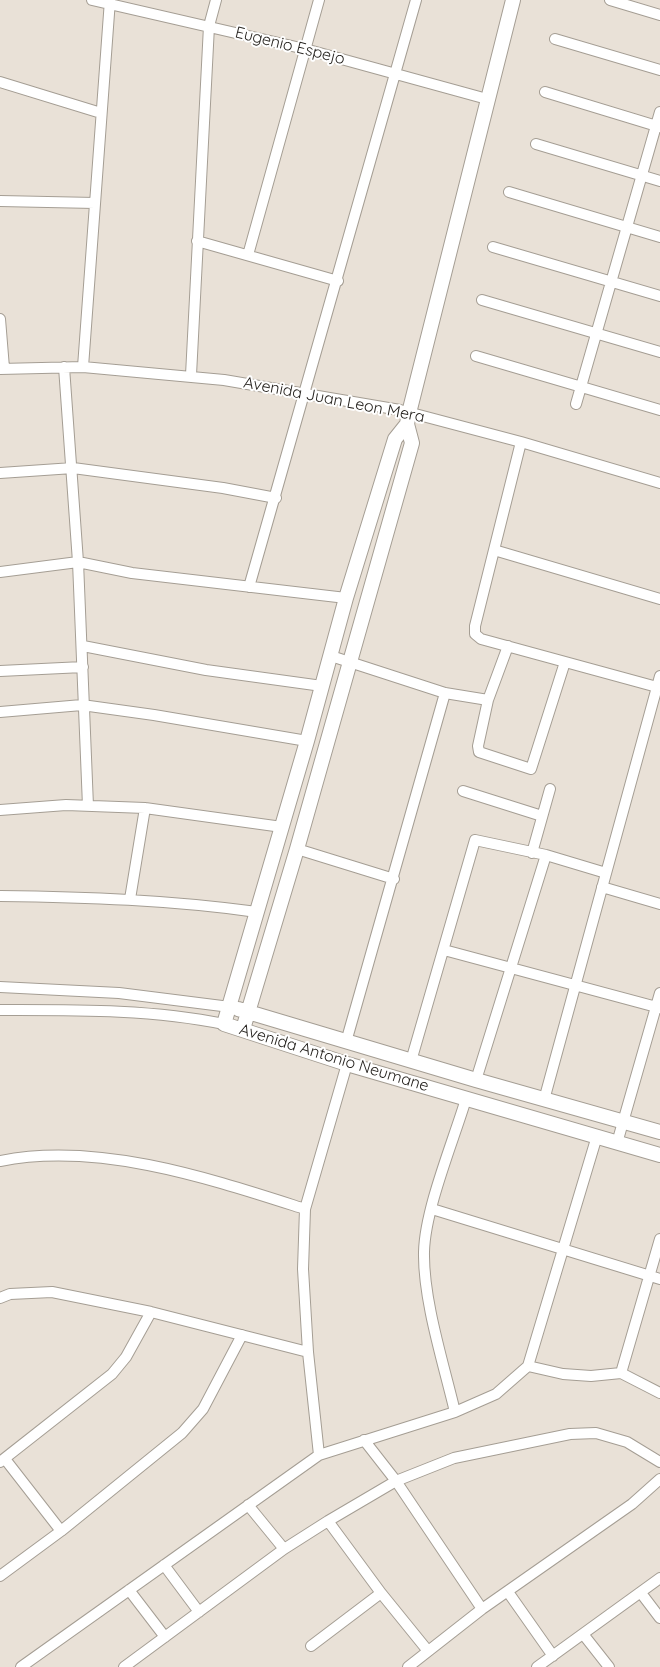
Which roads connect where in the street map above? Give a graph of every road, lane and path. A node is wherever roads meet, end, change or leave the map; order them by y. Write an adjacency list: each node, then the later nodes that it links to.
1 (92, 0): 7 (street, Eugenio Espejo)
2 (216, 0): 9 (street)
3 (319, 0): 11 (street)
4 (416, 0): 13 (street)
5 (513, 0): 16 (street)
6 (610, 0): 8 (street)
7 (109, 2): 9 (street, Eugenio Espejo); 18 (street)
8 (660, 15)
9 (209, 26): 11 (street, Eugenio Espejo); 28 (street)
10 (555, 39): 12 (street)
11 (305, 49): 13 (street, Eugenio Espejo); 30 (street)
12 (660, 70)
13 (396, 74): 16 (street, Eugenio Espejo); 31 (street)
14 (0, 82): 18 (street)
15 (545, 92): 19 (street)
16 (487, 99): 47 (street)
17 (660, 112): 19 (street)
18 (100, 113): 25 (street)
19 (658, 126): 21 (street)
20 (536, 144): 21 (street)
21 (642, 175): 22 (street); 26 (street)
22 (660, 181)
23 (509, 192): 26 (street)
24 (0, 201): 25 (street)
25 (95, 203): 40 (street)
26 (627, 227): 27 (street); 32 (street)
27 (660, 237)
28 (198, 241): 30 (street); 42 (street)
29 (493, 247): 32 (street)
30 (248, 256): 31 (street)
31 (338, 282): 44 (street)
32 (612, 282): 33 (street); 36 (street)
33 (660, 296)
34 (482, 300): 36 (street)
35 (0, 319): 41 (street)
36 (596, 333): 37 (street); 43 (street)
37 (660, 352)
38 (476, 356): 43 (street)
39 (64, 367): 40 (street, Avenida Juan Leon Mera); 41 (street, Avenida Juan Leon Mera); 49 (street)
40 (83, 367): 42 (street, Avenida Juan Leon Mera)
41 (2, 369)
42 (191, 375): 44 (street, Avenida Juan Leon Mera)
43 (581, 386): 45 (street); 46 (street)
44 (305, 394): 47 (street, Avenida Juan Leon Mera); 52 (street)
45 (576, 404)
46 (660, 410)
47 (408, 418): 48 (street, Avenida Juan Leon Mera); 57 (street); 62 (street)
48 (521, 442): 51 (street, Avenida Juan Leon Mera); 53 (street)
49 (73, 468): 50 (street); 52 (street); 54 (street)
50 (0, 473)
51 (660, 483)
52 (276, 498): 56 (street)
53 (494, 550): 58 (street); 60 (street)
54 (78, 562): 55 (street); 56 (street); 59 (street)
55 (0, 572)
56 (249, 587): 57 (street)
57 (346, 598): 61 (street)
58 (660, 599)
59 (83, 646): 64 (street); 67 (street)
60 (508, 646): 63 (street); 70 (street)
61 (330, 656): 62 (street); 67 (street)
62 (350, 662): 68 (street); 81 (street)
63 (565, 662): 69 (street); 70 (street)
64 (83, 667): 65 (street); 71 (street)
65 (0, 671)
66 (660, 676): 69 (street)
67 (322, 686): 73 (street)
68 (445, 693): 70 (street); 85 (street)
69 (657, 694): 84 (street)
70 (488, 700)
71 (82, 705): 72 (street); 73 (street); 76 (street)
72 (0, 712)
73 (307, 741): 80 (street)
74 (550, 790): 79 (street)
75 (462, 791): 79 (street)
76 (88, 806): 77 (street); 78 (street)
77 (144, 808): 80 (street); 88 (street)
78 (0, 810)
79 (542, 816): 82 (street)
80 (282, 827): 90 (street)
81 (297, 849): 85 (street); 99 (street)
82 (532, 853): 83 (street); 91 (street)
83 (546, 855): 84 (street); 92 (street)
84 (606, 873): 86 (street)
85 (394, 878): 102 (street)
86 (602, 887): 89 (street); 93 (street)
87 (0, 896): 88 (street)
88 (130, 899): 90 (street)
89 (660, 904)
90 (257, 912): 96 (street)
91 (444, 950): 92 (street); 103 (street)
92 (512, 968): 93 (street); 105 (street)
93 (575, 985): 97 (street); 107 (street)
94 (0, 987): 96 (street, Avenida Antonio Neumane)
95 (660, 993): 97 (street)
96 (230, 1007): 99 (street, Avenida Antonio Neumane); 100 (street)
97 (658, 1008): 108 (street)
98 (0, 1010): 100 (street, Avenida Antonio Neumane)
99 (247, 1012): 101 (street); 102 (street, Avenida Antonio Neumane)
100 (224, 1024): 101 (street, Avenida Antonio Neumane)
101 (243, 1030): 104 (street, Avenida Antonio Neumane)
102 (346, 1042): 103 (street, Avenida Antonio Neumane)
103 (411, 1061): 105 (street, Avenida Antonio Neumane)
104 (347, 1064): 106 (street, Avenida Antonio Neumane); 114 (street)
105 (476, 1080): 107 (street, Avenida Antonio Neumane)
106 (466, 1099): 110 (street, Avenida Antonio Neumane); 115 (street)
107 (544, 1100): 108 (street, Avenida Antonio Neumane)
108 (623, 1123): 109 (street, Avenida Antonio Neumane); 111 (street)
109 (660, 1132)
110 (597, 1136): 111 (street, Avenida Antonio Neumane); 117 (street)
111 (617, 1142): 112 (street, Avenida Antonio Neumane)
112 (660, 1155)
113 (0, 1161): 114 (street)
114 (305, 1209): 123 (street)
115 (432, 1209): 117 (street); 127 (street)
116 (660, 1239): 118 (street)
117 (562, 1250): 118 (street); 124 (street)
118 (649, 1275): 119 (street); 125 (street)
119 (660, 1279)
120 (0, 1298): 121 (street)
121 (151, 1312): 122 (street); 130 (street)
122 (242, 1335): 123 (street); 136 (street)
123 (308, 1352): 129 (street)
124 (528, 1366): 125 (street); 127 (street)
125 (621, 1373): 126 (street)
126 (660, 1393)
127 (455, 1412): 128 (street)
128 (364, 1440): 129 (street); 133 (street)
129 (320, 1455): 134 (street)
130 (2, 1460): 136 (street)
131 (660, 1462): 133 (street)
132 (660, 1479): 142 (street)
133 (396, 1481): 135 (street); 145 (street)
134 (248, 1505): 137 (street); 138 (street)
135 (328, 1521): 137 (street); 143 (street)
136 (61, 1530): 139 (street)
137 (284, 1549): 146 (street)
138 (164, 1565): 141 (street); 146 (street)
139 (0, 1576)
140 (660, 1578): 144 (street)
141 (129, 1590): 149 (street); 153 (street)
142 (508, 1592): 145 (street); 152 (street)
143 (382, 1593): 150 (street); 151 (street)
144 (641, 1593): 147 (street); 148 (street)
145 (482, 1609): 151 (street)
146 (199, 1612): 149 (street)
147 (660, 1618)
148 (583, 1634): 152 (street); 157 (street)
149 (165, 1637): 154 (street)
150 (311, 1646)
151 (428, 1651): 155 (street)
152 (553, 1656): 156 (street)
153 (21, 1667)
154 (124, 1667)
155 (408, 1667)
156 (537, 1667)
157 (609, 1667)

